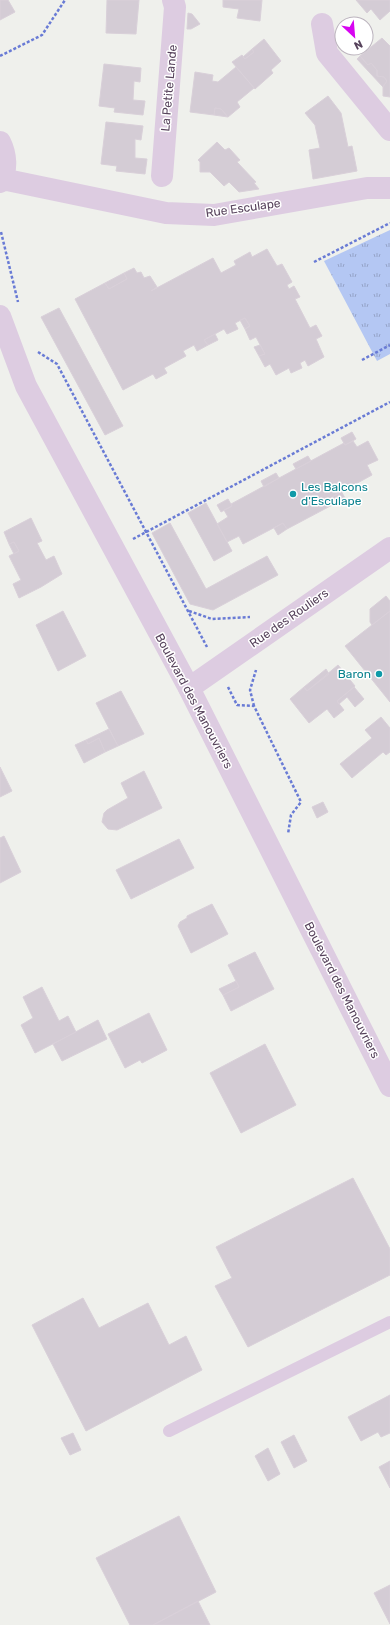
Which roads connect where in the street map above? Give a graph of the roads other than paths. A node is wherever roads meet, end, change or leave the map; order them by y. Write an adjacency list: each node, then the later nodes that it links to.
1 (173, 0): 5 (street, La Petite Lande)
2 (322, 24): 3 (street)
3 (390, 130)
4 (0, 142): 6 (street)
5 (162, 176)
6 (1, 181): 7 (street, Rue Esculape)
7 (390, 188)
8 (0, 316): 10 (street, Boulevard des Manouvriers)
9 (390, 548): 10 (street, Rue des Rouliers)
10 (188, 688): 11 (street, Boulevard des Manouvriers)
11 (390, 1086)
12 (390, 1322): 13 (lane)
13 (170, 1431)

